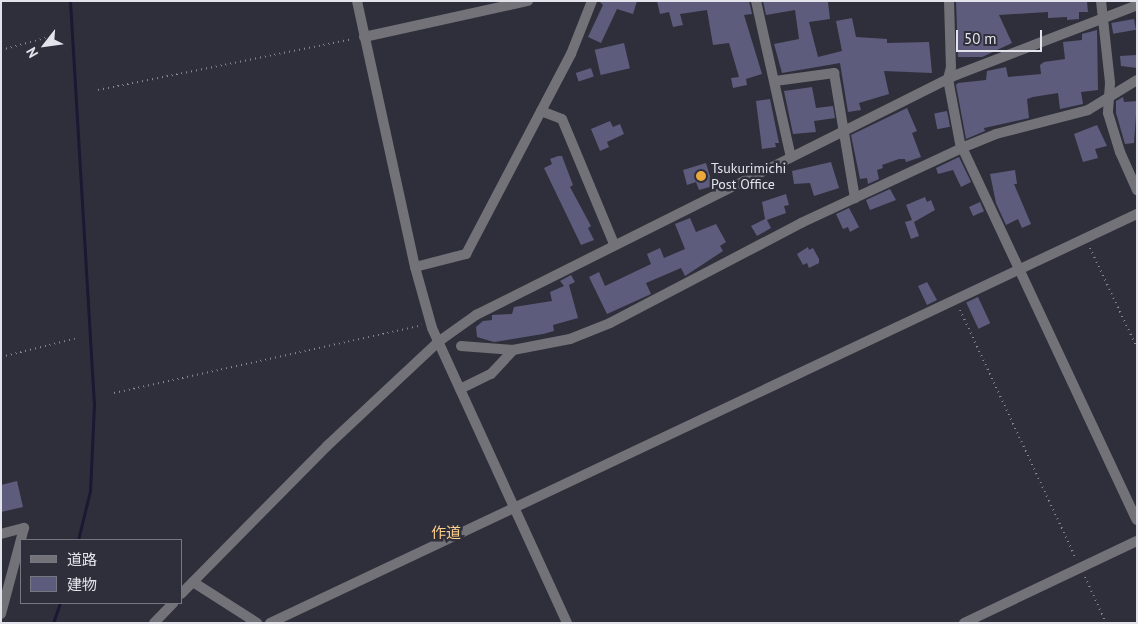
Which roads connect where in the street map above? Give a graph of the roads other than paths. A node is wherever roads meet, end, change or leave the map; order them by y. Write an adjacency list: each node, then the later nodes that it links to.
1 (357, 1): 9 (street)
2 (528, 1): 9 (street)
3 (592, 1): 14 (street)
4 (756, 1): 12 (street)
5 (949, 1): 10 (street)
6 (1101, 1): 8 (street)
7 (1137, 5): 8 (street)
8 (1104, 18): 10 (street); 13 (street)
9 (364, 37): 22 (street)
10 (948, 80): 15 (street); 16 (street)
11 (1137, 80): 13 (street)
12 (775, 81): 15 (street); 17 (street)
13 (1109, 98): 16 (street); 18 (street)
14 (541, 111): 21 (street); 22 (street)
15 (844, 131): 17 (street); 19 (street)
16 (964, 147): 19 (street); 23 (street)
17 (791, 157): 21 (street)
18 (1137, 190)
19 (854, 198): 26 (street)
20 (1137, 214): 23 (street)
21 (614, 244): 24 (street)
22 (415, 267): 24 (street)
23 (1021, 270): 28 (street); 29 (street)
24 (438, 342): 27 (street); 34 (street)
25 (461, 346): 26 (street)
26 (513, 350): 27 (street)
27 (460, 389): 28 (street)
28 (514, 509): 40 (street); 41 (street)
29 (1137, 520)
30 (1, 534): 31 (street)
31 (21, 539)
32 (1137, 541): 42 (street)
33 (20, 543): 37 (street)
34 (193, 582): 35 (street); 39 (street)
35 (182, 593)
36 (172, 604): 38 (street)
37 (1, 614)
38 (154, 623)
39 (257, 623)
40 (270, 623)
41 (567, 623)
42 (964, 623)

